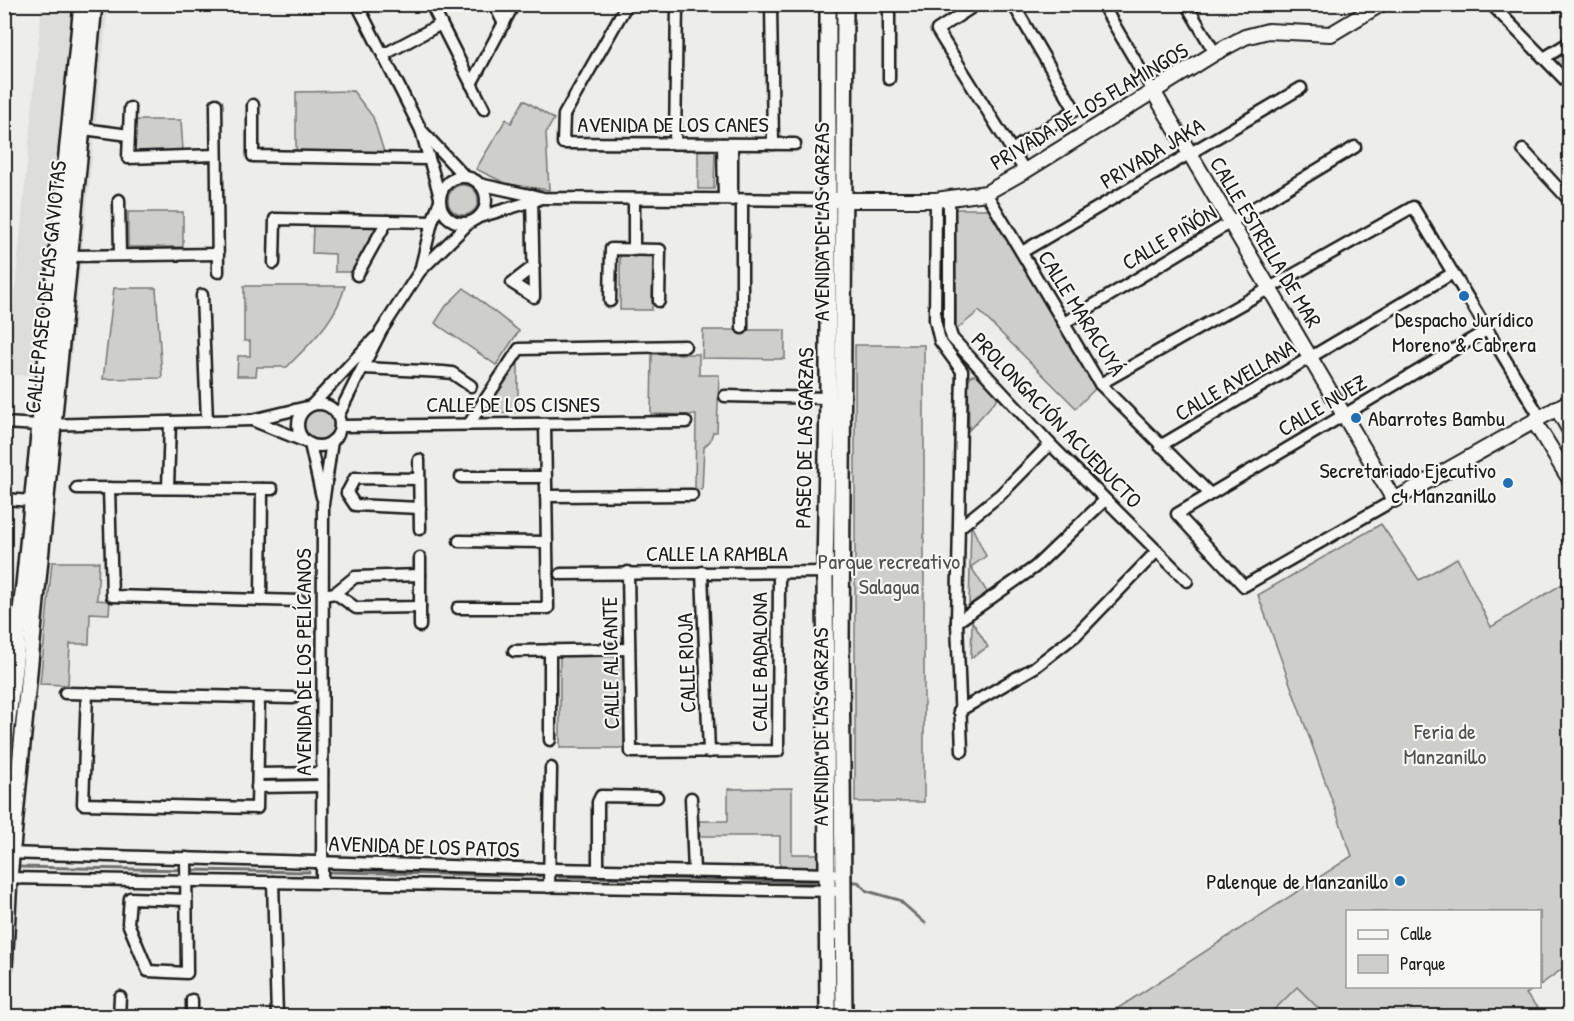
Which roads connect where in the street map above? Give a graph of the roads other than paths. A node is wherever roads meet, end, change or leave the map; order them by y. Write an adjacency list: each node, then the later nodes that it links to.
1 (82, 4): 35 (main road, CALLE PASEO DE LAS GAVIOTAS)
2 (357, 4): 24 (street)
3 (431, 4): 20 (street)
4 (494, 4): 21 (street)
5 (514, 4): 21 (street)
6 (627, 4): 38 (street, AVENIDA DE LOS CANES)
7 (677, 4): 38 (street)
8 (771, 4): 40 (street)
9 (828, 4): 58 (main road, PASEO DE LAS GARZAS)
10 (845, 4): 59 (main road, AVENIDA DE LAS GARZAS)
11 (889, 4): 26 (street)
12 (977, 4): 43 (street)
13 (1013, 4): 43 (street)
14 (1102, 4): 30 (street, CALLE ESTRELLA DE MAR)
15 (1185, 4): 23 (street)
16 (1509, 4): 19 (street)
17 (94, 5): 35 (main road, CALLE PASEO DE LAS GAVIOTAS)
18 (1379, 5): 23 (street, PRIVADA DE LOS FLAMINGOS)
19 (1494, 8): 25 (street)
20 (441, 24): 24 (street); 27 (street)
21 (504, 24): 27 (street)
22 (1569, 42): 25 (street)
23 (1215, 53): 30 (street, PRIVADA DE LOS FLAMINGOS)
24 (383, 55): 36 (street)
25 (1544, 58): 28 (street)
26 (889, 79)
27 (471, 84): 34 (street)
28 (1569, 85)
29 (1301, 87): 45 (street, PRIVADA JAKA)
30 (1153, 91): 45 (street, CALLE ESTRELLA DE MAR); 48 (street, PRIVADA DE LOS FLAMINGOS)
31 (216, 104): 46 (street)
32 (253, 105): 47 (street)
33 (130, 108): 37 (street)
34 (484, 109)
35 (76, 128): 37 (street); 69 (main road, CALLE PASEO DE LAS GAVIOTAS); 105 (main road, CALLE PASEO DE LAS GAVIOTAS)
36 (421, 129): 47 (street); 49 (street)
37 (129, 135): 46 (street)
38 (675, 143): 39 (street, AVENIDA DE LOS CANES)
39 (728, 144): 40 (street, AVENIDA DE LOS CANES); 54 (street)
40 (773, 144): 41 (street, AVENIDA DE LOS CANES)
41 (795, 144)
42 (1355, 147): 64 (street, CALLE PIÑÓN)
43 (1012, 150): 48 (street)
44 (1523, 150): 60 (street)
45 (1190, 153): 64 (street, CALLE ESTRELLA DE MAR); 66 (street, PRIVADA JAKA)
46 (216, 155): 68 (street)
47 (427, 159): 57 (street)
48 (1025, 171): 51 (street, PRIVADA DE LOS FLAMINGOS)
49 (465, 177): 50 (street); 57 (street)
50 (479, 184): 52 (street); 61 (street)
51 (986, 193): 55 (street, PRIVADA DE LOS FLAMINGOS); 66 (street, CALLE MARACUYÁ)
52 (536, 198): 53 (street); 61 (street); 71 (street)
53 (630, 199): 54 (street); 65 (street)
54 (733, 199): 58 (street); 83 (street)
55 (942, 199): 59 (street, PRIVADA DE LOS FLAMINGOS); 78 (street, PROLONGACIÓN ACUEDUCTO); 79 (street, PROLONGACIÓN ACUEDUCTO)
56 (118, 200): 67 (street)
57 (439, 200): 61 (street); 63 (street)
58 (828, 200): 59 (street, PRIVADA DE LOS FLAMINGOS); 93 (main road, PASEO DE LAS GARZAS)
59 (844, 200): 139 (main road, AVENIDA DE LAS GARZAS)
60 (1569, 201)
61 (474, 220): 72 (street)
62 (387, 221): 63 (street); 70 (street); 75 (street)
63 (432, 222): 72 (street)
64 (1231, 222): 76 (street, CALLE ESTRELLA DE MAR); 82 (street, CALLE PIÑÓN)
65 (631, 250): 80 (street); 81 (street)
66 (1022, 252): 82 (street, CALLE MARACUYÁ)
67 (120, 255): 68 (street); 69 (street)
68 (218, 255): 73 (street)
69 (70, 256): 105 (main road, CALLE PASEO DE LAS GAVIOTAS)
70 (274, 263)
71 (534, 266)
72 (420, 271): 85 (street)
73 (218, 272)
74 (1453, 273): 76 (street); 84 (street); 88 (street, CALLE AVELLANA)
75 (357, 275)
76 (1269, 288): 88 (street, CALLE ESTRELLA DE MAR); 90 (street)
77 (202, 295): 100 (street)
78 (935, 297): 79 (street); 87 (street, PROLONGACIÓN ACUEDUCTO)
79 (949, 297): 87 (street, PROLONGACIÓN ACUEDUCTO)
80 (610, 301)
81 (659, 302)
82 (1064, 323): 90 (street, CALLE MARACUYÁ)
83 (742, 328)
84 (1487, 330): 97 (street, CALLE NUEZ); 98 (street)
85 (381, 331): 89 (street); 95 (street)
86 (686, 346): 106 (street)
87 (954, 349): 111 (street, PROLONGACIÓN ACUEDUCTO); 131 (street, PROLONGACIÓN ACUEDUCTO)
88 (1310, 357): 97 (street, CALLE ESTRELLA DE MAR); 112 (street, CALLE AVELLANA)
89 (364, 368): 91 (street); 101 (street)
90 (1100, 384): 112 (street, CALLE MARACUYÁ)
91 (471, 386)
92 (725, 396): 93 (street)
93 (828, 398): 142 (main road, PASEO DE LAS GARZAS)
94 (1569, 401): 96 (street)
95 (310, 405): 99 (street); 101 (street); 110 (street)
96 (1557, 408): 98 (street); 108 (street)
97 (1344, 415): 122 (street, CALLE NUEZ); 128 (street, CALLE ESTRELLA DE MAR)
98 (1537, 419): 117 (street); 128 (street)
99 (252, 420): 100 (street); 110 (street)
100 (207, 421): 102 (street)
101 (339, 421): 106 (street, CALLE DE LOS CISNES); 109 (street)
102 (170, 422): 105 (street); 120 (street)
103 (686, 422): 107 (street, CALLE DE LOS CISNES)
104 (4, 423): 105 (street)
105 (47, 424): 129 (main road, CALLE PASEO DE LAS GAVIOTAS); 173 (main road, CALLE PASEO DE LAS GAVIOTAS)
106 (469, 424): 107 (street, CALLE DE LOS CISNES)
107 (545, 424): 115 (street)
108 (1569, 431)
109 (332, 441): 110 (street); 124 (street, AVENIDA DE LOS PELÍCANOS)
110 (307, 442): 124 (street)
111 (1050, 444): 127 (street, PROLONGACIÓN ACUEDUCTO); 131 (street)
112 (1160, 446): 122 (street, CALLE MARACUYÁ)
113 (419, 459): 116 (street)
114 (461, 477): 115 (street)
115 (546, 477): 125 (street)
116 (419, 479): 121 (street); 130 (street)
117 (1569, 480)
118 (77, 488): 119 (street)
119 (109, 488): 120 (street); 147 (street)
120 (168, 488): 147 (street)
121 (347, 494): 124 (street); 130 (street)
122 (1210, 494): 128 (street, CALLE NUEZ)
123 (692, 495): 125 (street)
124 (323, 496): 146 (street, AVENIDA DE LOS PELÍCANOS)
125 (546, 496): 134 (street)
126 (4, 499): 129 (street)
127 (1105, 500): 135 (street, PROLONGACIÓN ACUEDUCTO); 151 (street)
128 (1394, 500)
129 (32, 501): 161 (main road, CALLE PASEO DE LAS GAVIOTAS)
130 (420, 508): 132 (street)
131 (960, 527): 151 (street, PROLONGACIÓN ACUEDUCTO)
132 (420, 529)
133 (459, 541): 134 (street)
134 (547, 542): 150 (street)
135 (1157, 551): 144 (street, PROLONGACIÓN ACUEDUCTO); 160 (street)
136 (420, 558): 143 (street)
137 (628, 572): 138 (street, CALLE LA RAMBLA); 140 (street, CALLE LA RAMBLA); 153 (street, CALLE ALICANTE)
138 (702, 572): 141 (street, CALLE LA RAMBLA); 165 (street, CALLE RIOJA)
139 (842, 572): 142 (street, CALLE LA RAMBLA); 180 (main road, AVENIDA DE LAS GARZAS)
140 (561, 573)
141 (779, 573): 142 (street, CALLE LA RAMBLA); 165 (street, CALLE BADALONA)
142 (825, 573): 179 (main road, PASEO DE LAS GARZAS)
143 (420, 576): 145 (street); 149 (street)
144 (1187, 581)
145 (335, 593): 146 (street); 149 (street)
146 (323, 595): 167 (street, AVENIDA DE LOS PELÍCANOS)
147 (261, 600): 148 (street)
148 (301, 601)
149 (420, 607): 152 (street)
150 (458, 608)
151 (957, 622): 160 (street, PROLONGACIÓN ACUEDUCTO)
152 (420, 626)
153 (629, 649): 154 (street); 165 (street, CALLE ALICANTE)
154 (550, 650): 155 (street); 162 (street)
155 (514, 651)
156 (65, 693): 157 (street)
157 (87, 693): 158 (street); 170 (street)
158 (259, 697): 159 (street); 168 (street)
159 (293, 698)
160 (959, 711): 164 (street, PROLONGACIÓN ACUEDUCTO)
161 (5, 733): 163 (main road, CALLE PASEO DE LAS GAVIOTAS)
162 (549, 740)
163 (4, 751)
164 (962, 751)
165 (709, 752)
166 (551, 768): 176 (street)
167 (322, 773): 168 (street); 169 (street, AVENIDA DE LOS PELÍCANOS)
168 (258, 774): 170 (street)
169 (322, 786): 170 (street); 175 (street, AVENIDA DE LOS PELÍCANOS)
170 (257, 787)
171 (657, 797): 177 (street)
172 (692, 798): 178 (street)
173 (8, 853): 174 (street, AVENIDA DE LOS PATOS); 181 (main road, CALLE PASEO DE LAS GAVIOTAS)
174 (186, 858): 175 (street, AVENIDA DE LOS PATOS); 182 (street)
175 (322, 862): 176 (street, AVENIDA DE LOS PATOS); 184 (street, AVENIDA DE LOS PELÍCANOS)
176 (550, 870): 177 (street, AVENIDA DE LOS PATOS); 185 (street)
177 (598, 870): 178 (street, AVENIDA DE LOS PATOS)
178 (694, 872): 179 (street, AVENIDA DE LOS PATOS)
179 (826, 874): 180 (street, AVENIDA DE LOS PATOS); 186 (main road, PASEO DE LAS GARZAS)
180 (843, 874): 187 (main road, AVENIDA DE LAS GARZAS)
181 (7, 878): 182 (street, AVENIDA DE LOS PATOS); 189 (main road, CALLE PASEO DE LAS GAVIOTAS)
182 (187, 881): 183 (street, AVENIDA DE LOS PATOS); 188 (street)
183 (273, 882): 184 (street, AVENIDA DE LOS PATOS); 194 (street)
184 (322, 883): 185 (street, AVENIDA DE LOS PATOS)
185 (549, 887): 186 (street, AVENIDA DE LOS PATOS)
186 (825, 891): 187 (street, AVENIDA DE LOS PATOS); 195 (main road, PASEO DE LAS GARZAS)
187 (843, 891): 196 (main road, AVENIDA DE LAS GARZAS)
188 (186, 900): 188 (street)
189 (4, 968)
190 (120, 997): 192 (street)
191 (192, 1000): 193 (street)
192 (119, 1017)
193 (192, 1017)
194 (277, 1017)
195 (828, 1017)
196 (844, 1017)

